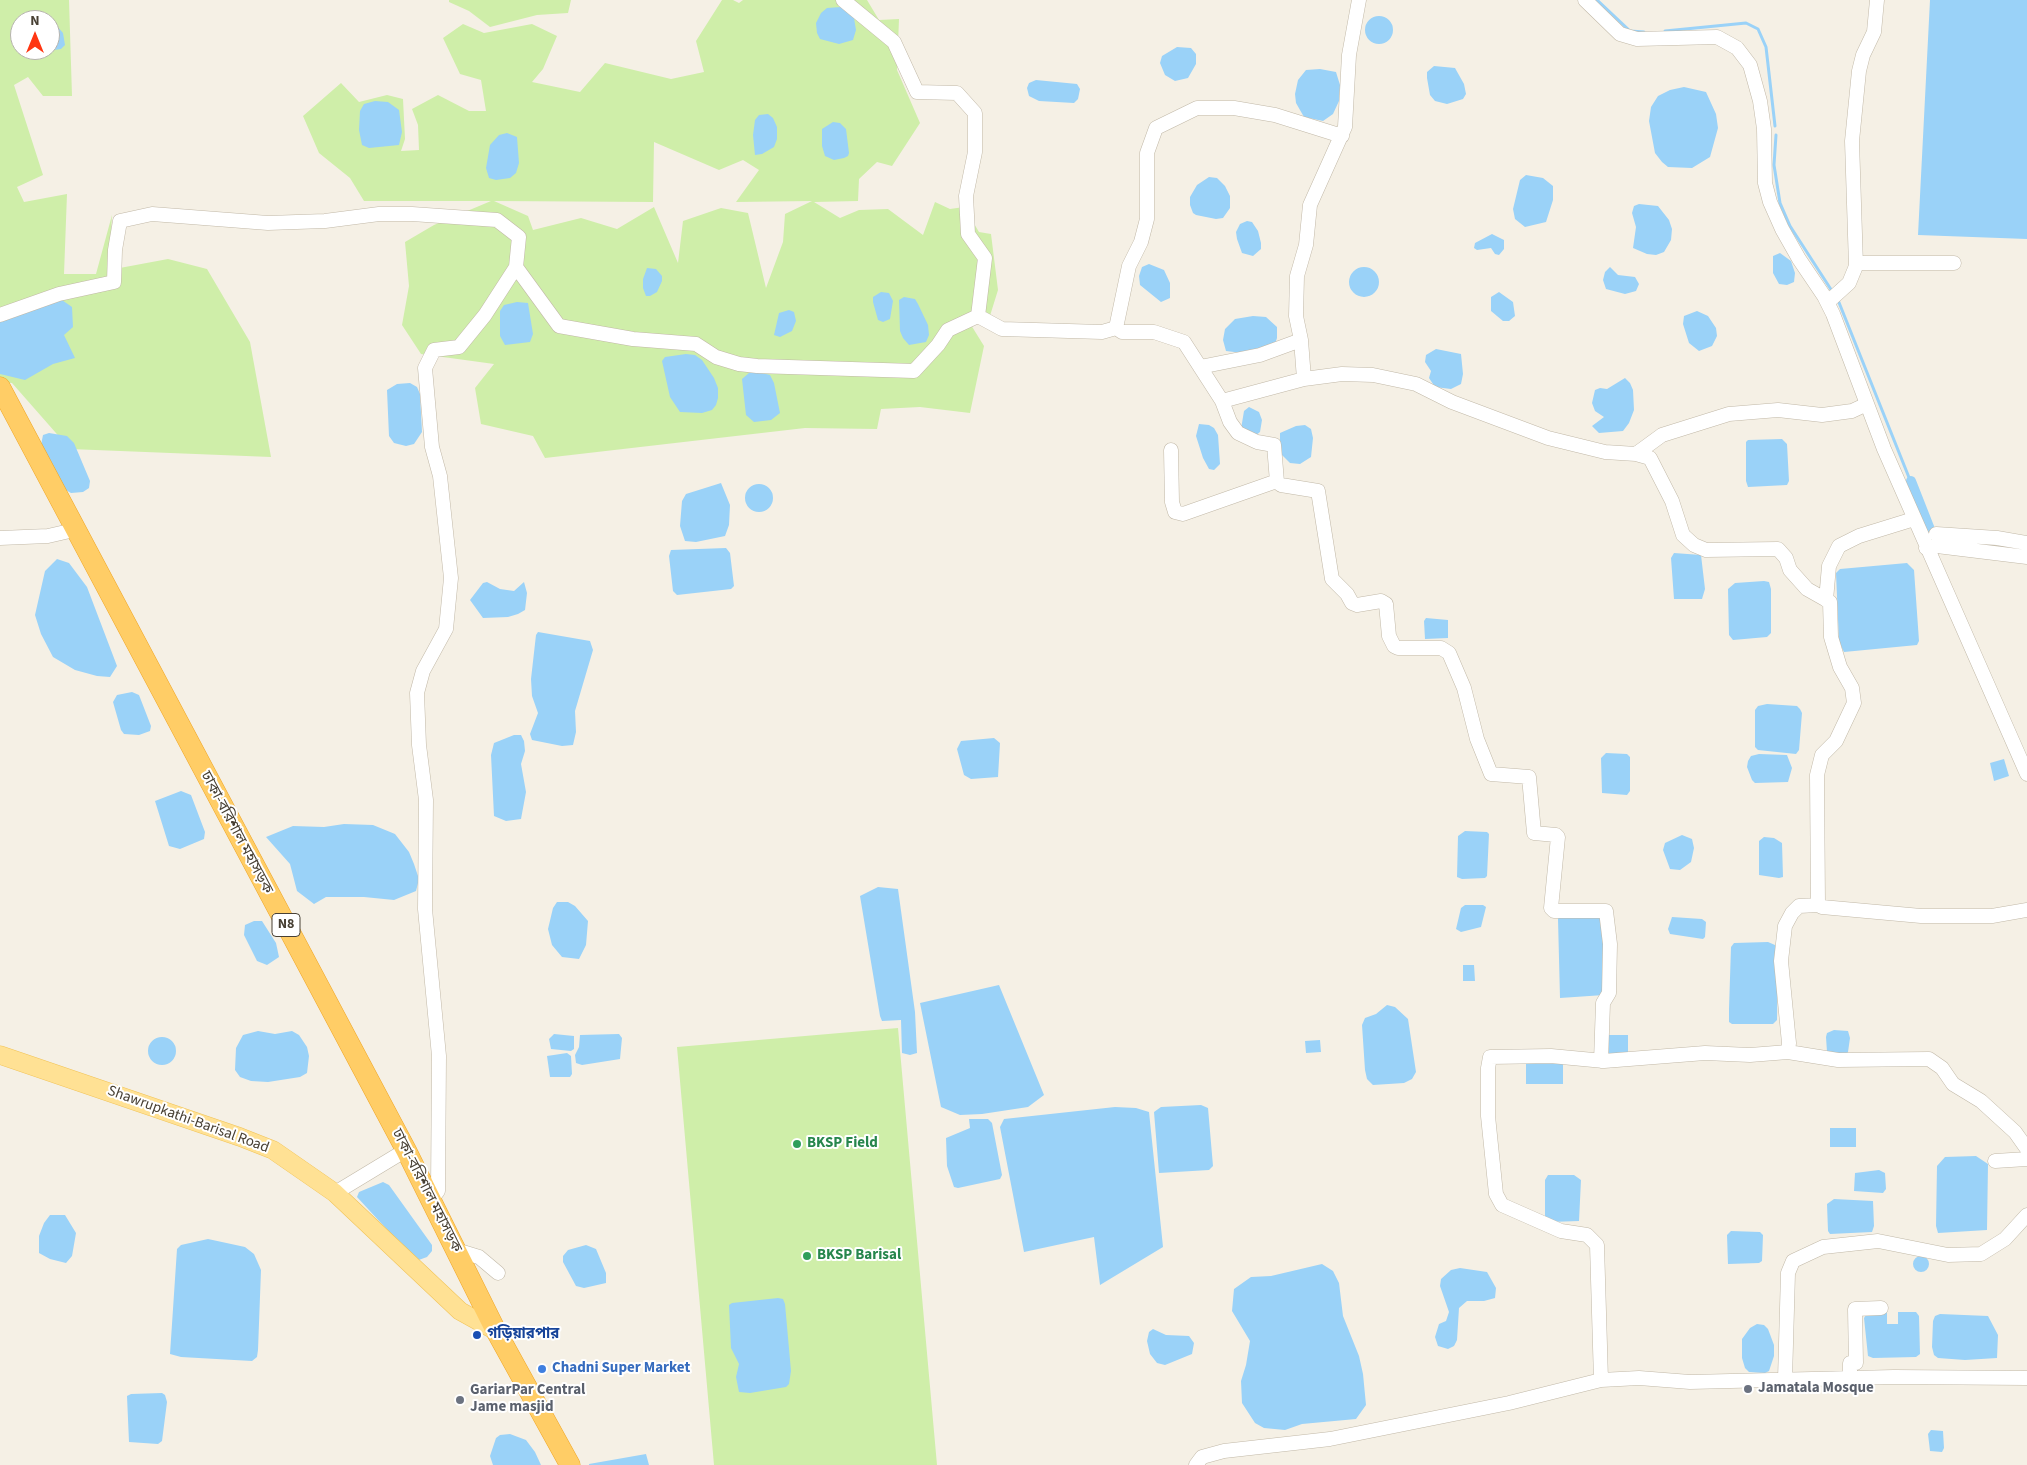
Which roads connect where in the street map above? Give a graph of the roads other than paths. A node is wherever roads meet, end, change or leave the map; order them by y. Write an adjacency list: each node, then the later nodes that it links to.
1 (843, 0): 11 (street)
2 (1359, 0): 5 (street)
3 (1585, 0): 9 (street)
4 (1877, 0): 6 (street)
5 (1342, 136): 12 (street); 13 (street)
6 (1856, 263): 7 (street); 9 (street)
7 (1954, 263)
8 (516, 267): 10 (street); 11 (street); 41 (street)
9 (1828, 302): 18 (street)
10 (0, 314)
11 (978, 316): 12 (street)
12 (1116, 328): 14 (street)
13 (1301, 340): 14 (street); 15 (street)
14 (1200, 367): 17 (street)
15 (1304, 379): 17 (street); 20 (street)
16 (0, 386): 23 (highway, ঢাকা-বরিশাল মহাসড়ক / N8)
17 (1222, 401): 21 (street)
18 (1867, 404): 20 (street); 22 (street)
19 (1171, 450): 21 (street)
20 (1636, 454): 29 (street)
21 (1277, 481): 35 (street)
22 (1914, 519): 27 (street); 29 (street)
23 (74, 530): 25 (street); 37 (highway, ঢাকা-বরিশাল মহাসড়ক / N8)
24 (1936, 534): 26 (street)
25 (0, 538)
26 (2027, 543)
27 (1926, 548): 28 (street); 30 (street)
28 (2027, 557)
29 (1826, 600): 31 (street)
30 (2027, 774)
31 (1818, 905): 32 (street); 33 (street)
32 (2027, 910)
33 (1788, 1052): 35 (street); 36 (street)
34 (0, 1054): 40 (main road, Shawrupkathi-Barisal Road)
35 (1601, 1061): 50 (street)
36 (2027, 1149)
37 (406, 1150): 40 (street); 41 (highway, ঢাকা-বরিশাল মহাসড়ক / N8)
38 (2027, 1159): 39 (street)
39 (1995, 1161)
40 (335, 1193): 46 (main road, Shawrupkathi-Barisal Road)
41 (431, 1200): 43 (highway, ঢাকা-বরিশাল মহাসড়ক / N8)
42 (2027, 1215): 49 (street)
43 (456, 1250): 44 (street); 46 (highway, ঢাকা-বরিশাল মহাসড়ক / N8)
44 (498, 1273)
45 (1881, 1308): 47 (street)
46 (496, 1331): 51 (highway, ঢাকা-বরিশাল মহাসড়ক / N8)
47 (1850, 1378): 48 (street); 49 (street)
48 (2027, 1378)
49 (1785, 1379): 50 (street)
50 (1601, 1380): 52 (street)
51 (570, 1465)
52 (1196, 1465)

